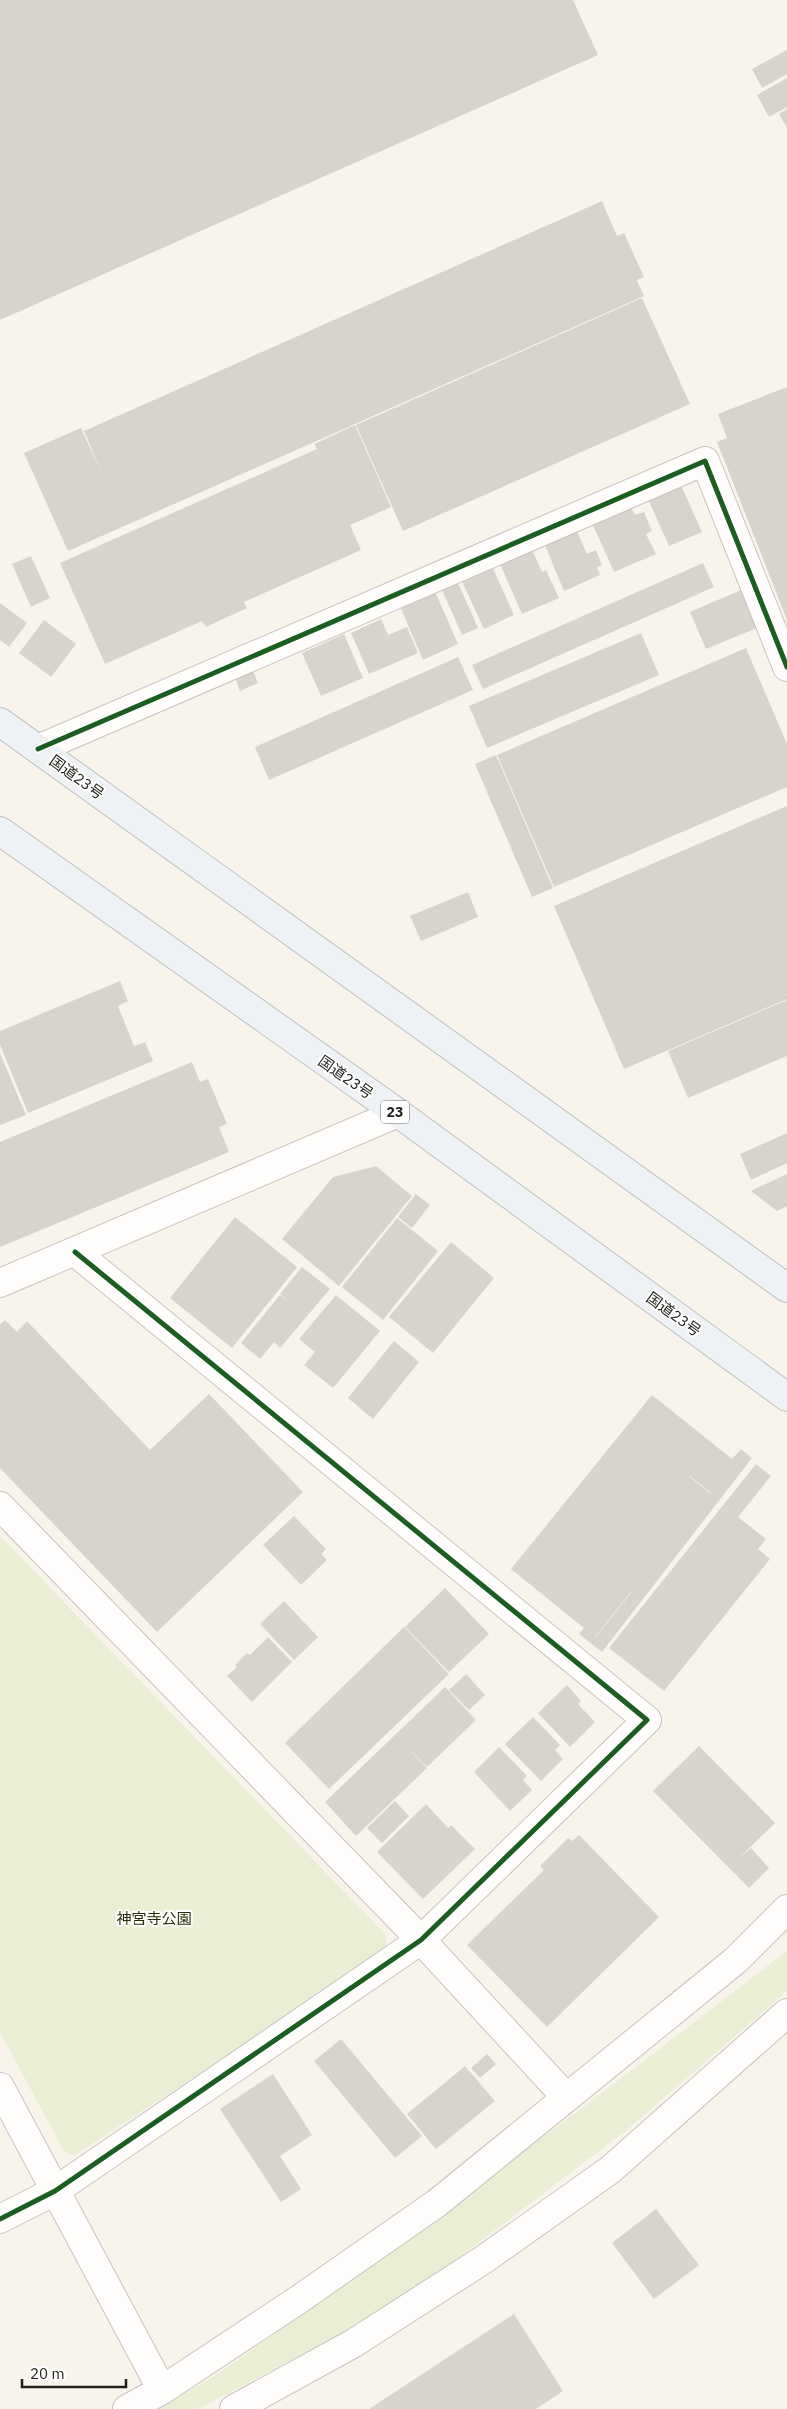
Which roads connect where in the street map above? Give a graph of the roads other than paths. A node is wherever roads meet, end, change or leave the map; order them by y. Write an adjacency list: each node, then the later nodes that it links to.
1 (787, 668): 3 (street)
2 (0, 722): 3 (highway, 国道23号)
3 (38, 749): 8 (highway, 国道23号)
4 (0, 831): 5 (highway, 国道23号 / 23)
5 (398, 1113): 6 (street); 9 (highway, 国道23号 / 23)
6 (75, 1252): 7 (street); 12 (street)
7 (0, 1283)
8 (787, 1288)
9 (787, 1397)
10 (0, 1506): 12 (street)
11 (787, 1909): 15 (street)
12 (421, 1940): 15 (street); 16 (street)
13 (787, 2013): 20 (street)
14 (0, 2087): 16 (street)
15 (566, 2097): 18 (street)
16 (55, 2190): 17 (street); 18 (street)
17 (0, 2219)
18 (162, 2390): 19 (street)
19 (127, 2409)
20 (234, 2409)

